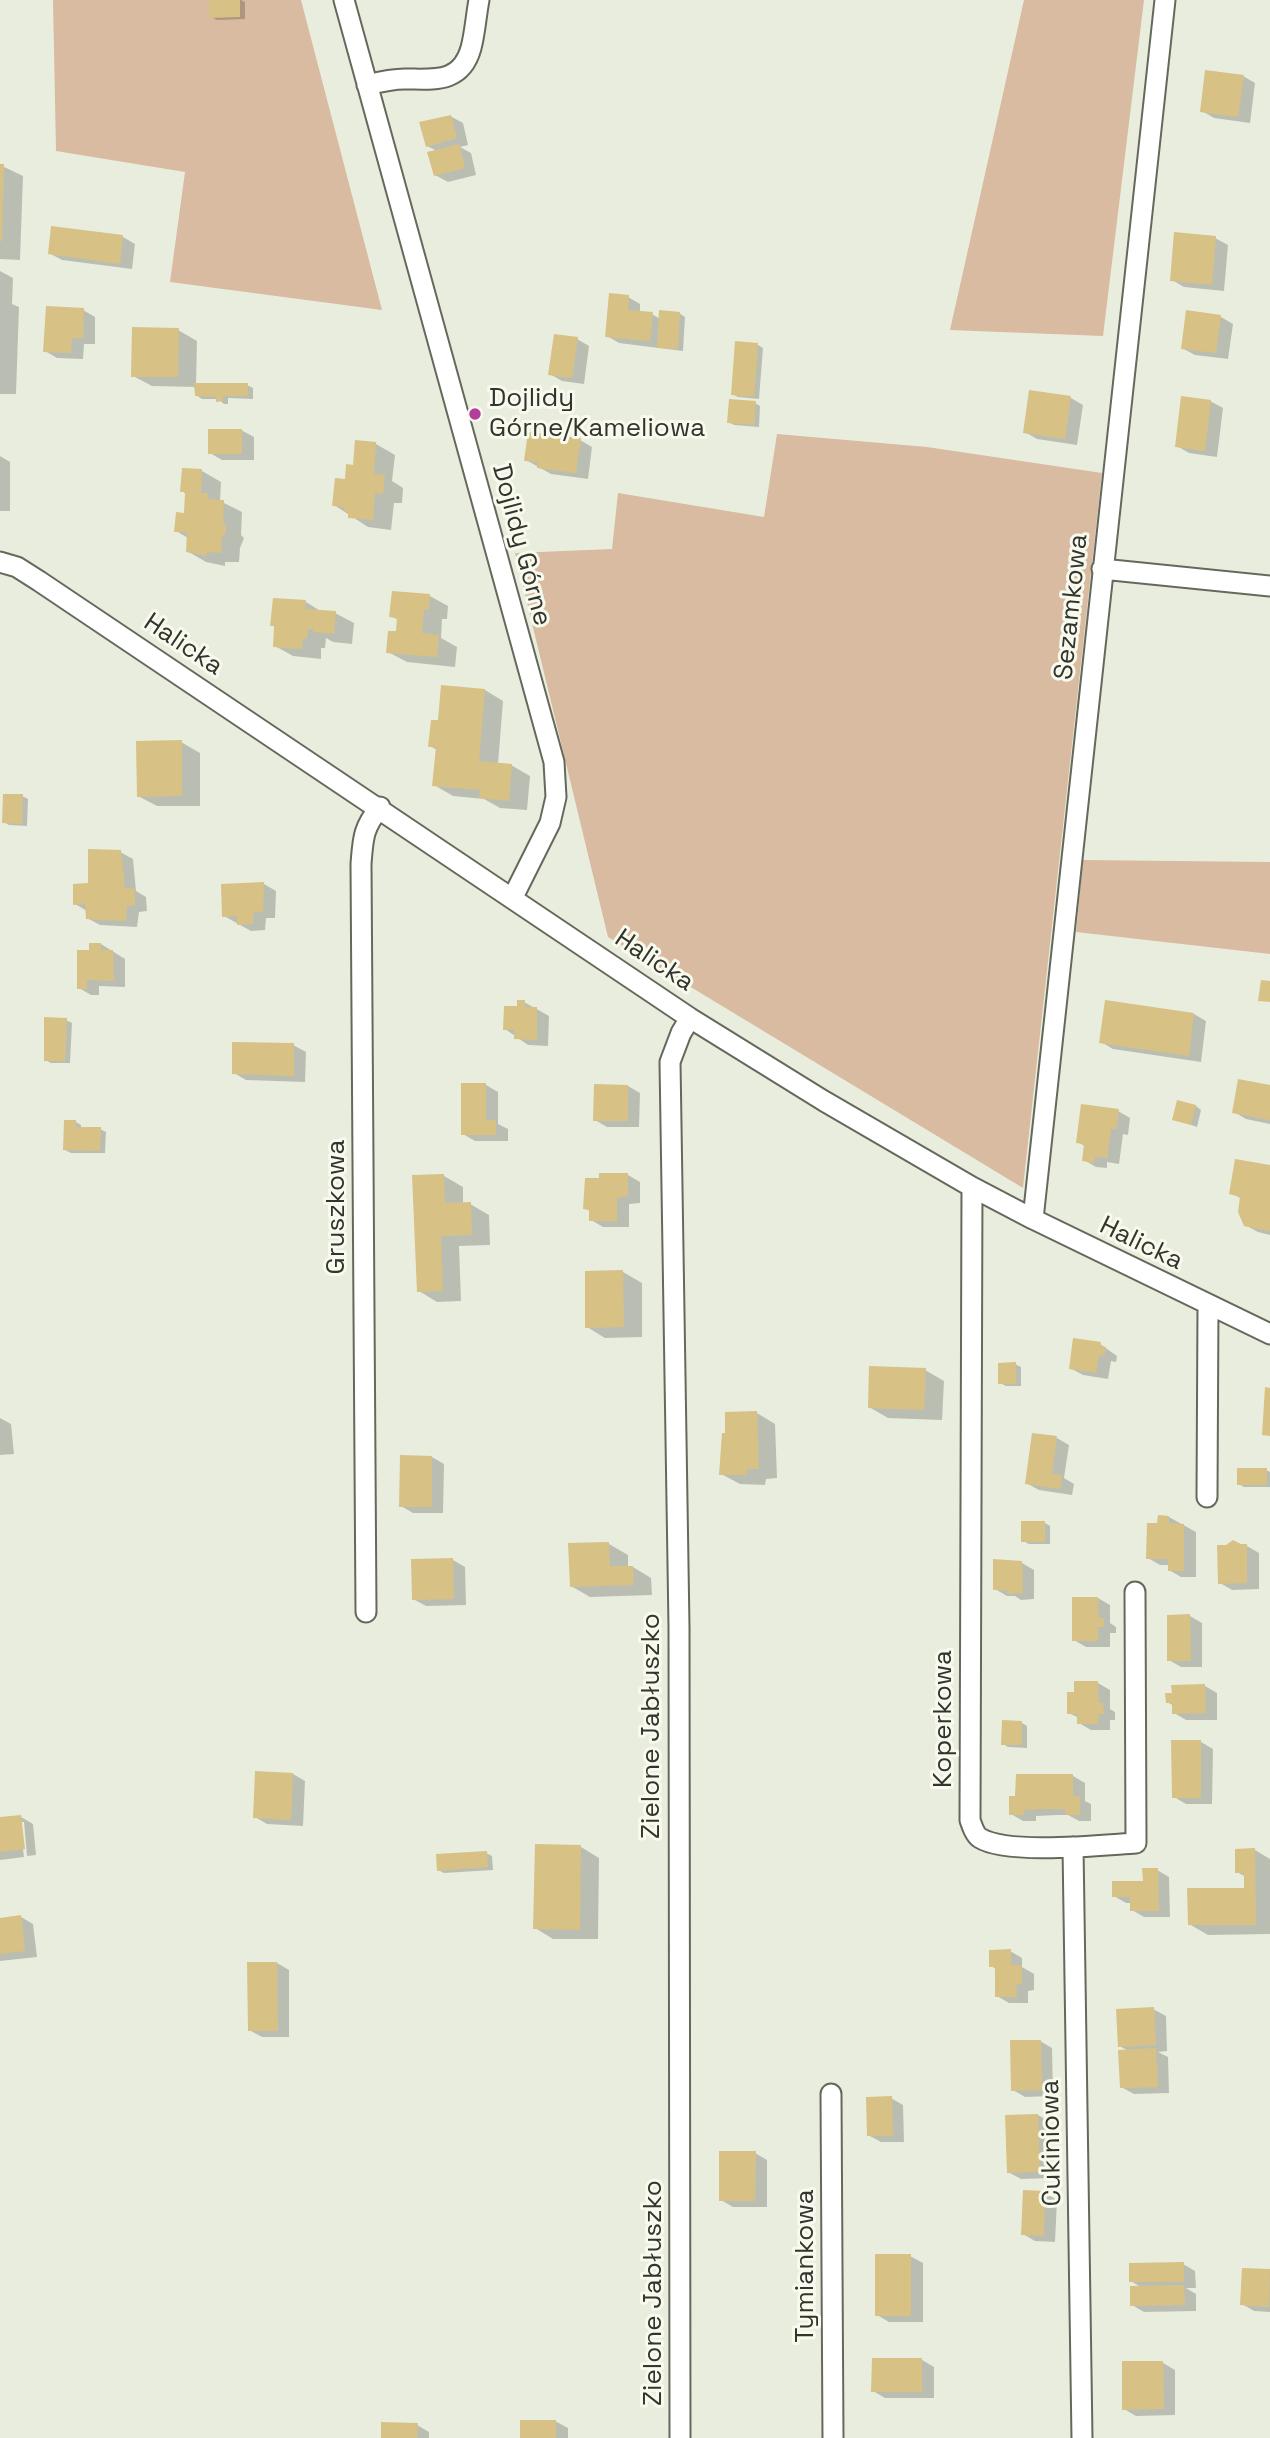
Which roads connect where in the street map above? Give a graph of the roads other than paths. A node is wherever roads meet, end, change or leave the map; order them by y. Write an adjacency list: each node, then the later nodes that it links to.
1 (344, 0): 4 (street, Dojlidy Górne)
2 (479, 0): 4 (street)
3 (1165, 0): 6 (street, Sezamkowa)
4 (368, 85): 9 (street, Dojlidy Górne)
5 (0, 562): 8 (street, Halicka)
6 (1102, 569): 7 (street); 12 (street, Sezamkowa)
7 (1270, 586)
8 (380, 807): 9 (street, Halicka); 17 (street, Gruszkowa)
9 (513, 897): 10 (street, Halicka)
10 (690, 1018): 11 (street, Halicka); 20 (street, Zielone Jabłuszko)
11 (972, 1187): 12 (street, Halicka); 18 (street, Koperkowa)
12 (1033, 1219): 13 (street, Halicka)
13 (1208, 1305): 14 (street, Halicka); 15 (street)
14 (1270, 1334)
15 (1207, 1497)
16 (1135, 1591): 18 (street, Koperkowa)
17 (366, 1612)
18 (1073, 1847): 22 (street, Cukiniowa)
19 (831, 2094): 21 (street, Tymiankowa)
20 (680, 2438)
21 (833, 2438)
22 (1082, 2438)

